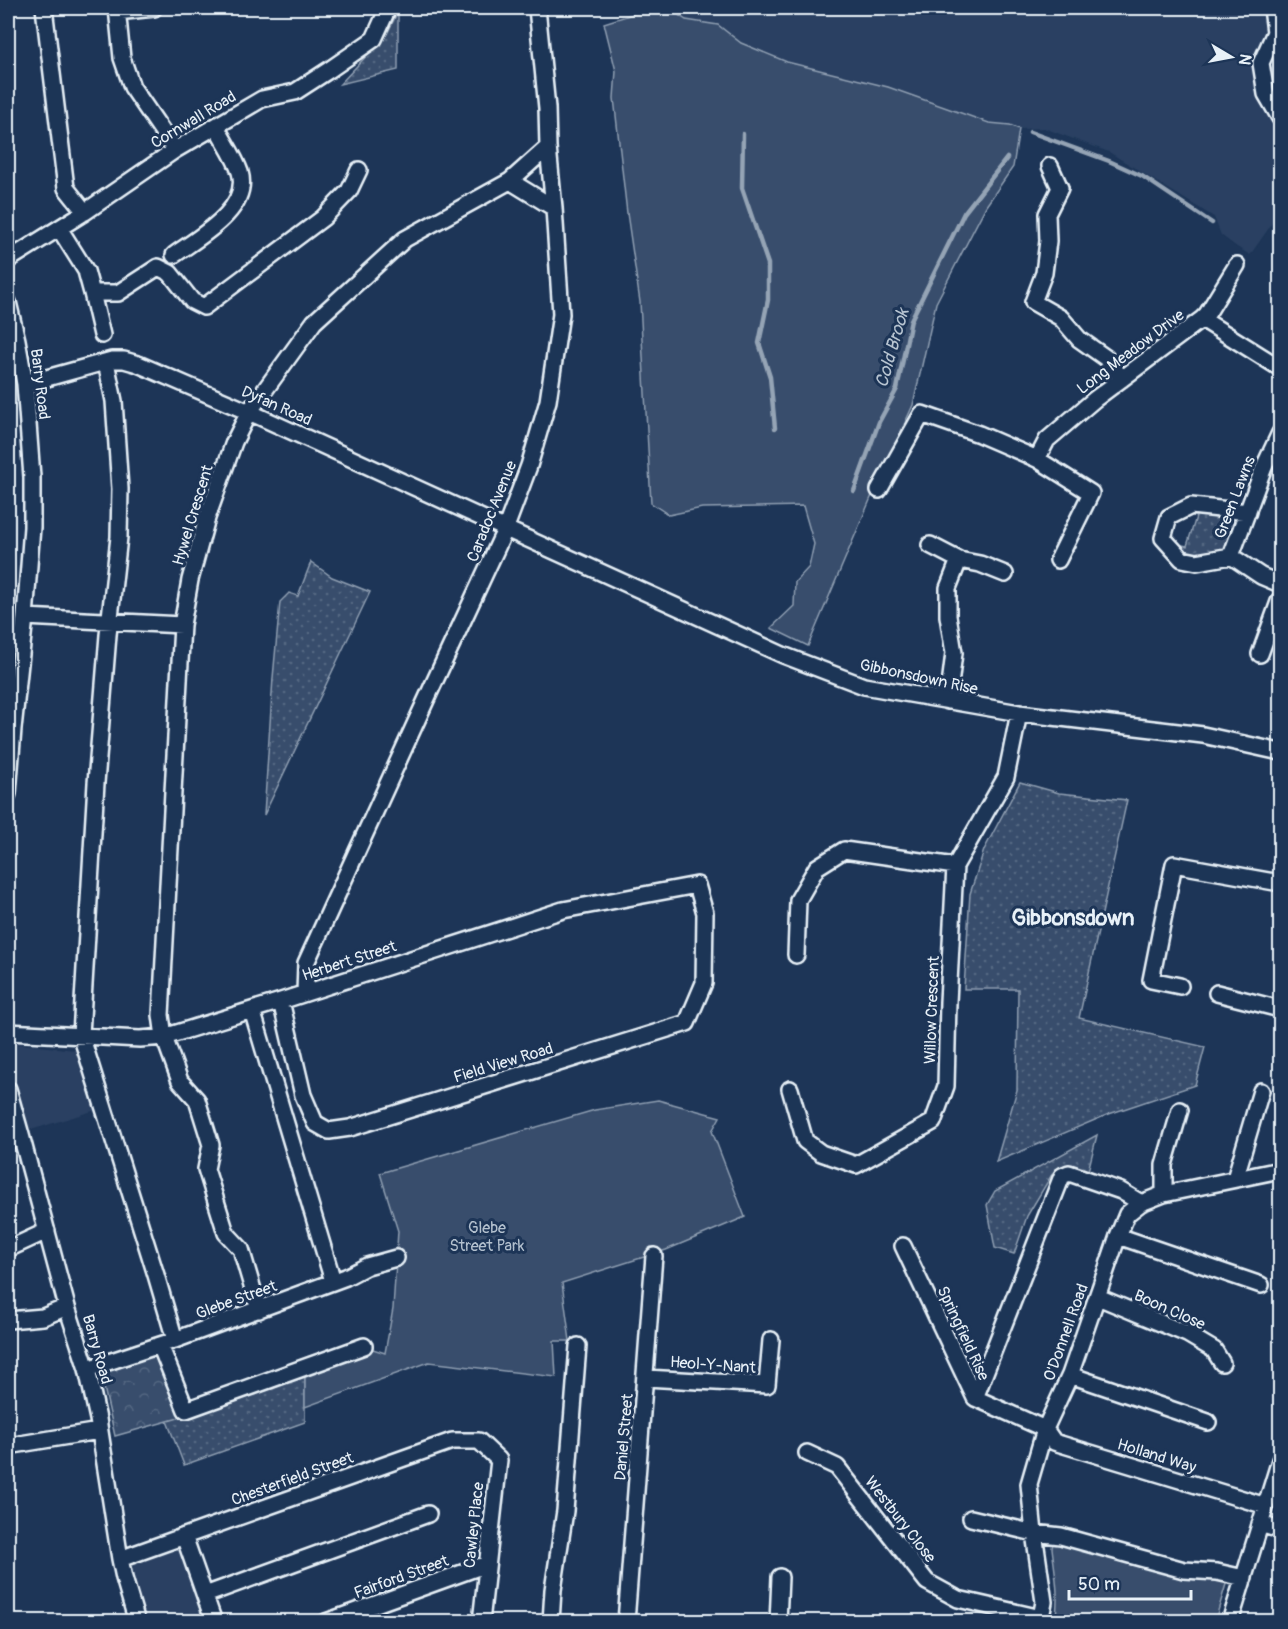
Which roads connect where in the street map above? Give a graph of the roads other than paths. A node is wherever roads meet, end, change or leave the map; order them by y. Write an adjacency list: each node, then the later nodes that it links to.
1 (44, 8): 15 (street)
2 (154, 8): 6 (street)
3 (387, 8): 8 (street, Cornwall Road)
4 (537, 8): 9 (street, Caradoc Avenue)
5 (1272, 8): 7 (street)
6 (117, 10): 10 (street)
7 (1281, 118)
8 (216, 126): 10 (street, Cornwall Road); 17 (street)
9 (548, 147): 13 (street, Hywel Crescent); 14 (street, Caradoc Avenue)
10 (175, 150): 15 (street, Cornwall Road)
11 (1050, 166): 26 (street)
12 (359, 170): 20 (street)
13 (510, 181): 14 (street); 28 (street, Hywel Crescent)
14 (554, 208): 33 (street, Caradoc Avenue)
15 (85, 212): 16 (street, Cornwall Road)
16 (58, 228): 18 (street, Cornwall Road); 20 (street)
17 (174, 255)
18 (8, 260)
19 (1237, 265): 22 (street, Long Meadow Drive)
20 (92, 293): 23 (street)
21 (8, 303): 27 (street, Barry Road)
22 (1202, 319): 25 (street); 26 (street, Long Meadow Drive)
23 (102, 335)
24 (106, 362): 27 (street, Dyfan Road); 28 (street, Dyfan Road); 42 (street)
25 (1281, 368)
26 (1122, 379): 30 (street, Long Meadow Drive)
27 (25, 384): 41 (street, Barry Road)
28 (249, 412): 33 (street, Dyfan Road); 43 (street, Hywel Crescent)
29 (1281, 433): 32 (street, Green Lawns)
30 (1037, 459): 31 (street); 37 (street)
31 (879, 490)
32 (1248, 512): 35 (street, Green Lawns); 35 (street)
33 (505, 530): 46 (street, Gibbonsdown Rise); 55 (street, Caradoc Avenue)
34 (930, 545): 36 (street)
35 (1231, 556): 39 (street, Green Lawns)
36 (959, 560): 38 (street); 46 (street)
37 (1058, 560)
38 (1005, 574)
39 (1281, 584)
40 (1281, 599): 44 (street)
41 (26, 617): 42 (street); 45 (street, Barry Road)
42 (110, 621): 43 (street); 61 (street)
43 (182, 625): 62 (street, Hywel Crescent)
44 (1260, 654)
45 (14, 672): 49 (street, Barry Road)
46 (948, 701): 47 (street, Gibbonsdown Rise)
47 (1019, 713): 48 (street, Gibbonsdown Rise); 50 (street, Willow Crescent)
48 (1281, 752)
49 (8, 794)
50 (955, 866): 53 (street); 64 (street, Willow Crescent)
51 (1281, 883): 54 (street)
52 (697, 885): 55 (street, Herbert Street); 57 (street, Field View Road)
53 (796, 955)
54 (1180, 986)
55 (305, 993): 57 (street, Herbert Street)
56 (1217, 993): 58 (street)
57 (281, 1001): 59 (street, Herbert Street)
58 (1279, 1004)
59 (252, 1010): 62 (street, Herbert Street); 78 (street)
60 (8, 1032): 61 (street, Herbert Street)
61 (81, 1035): 62 (street, Herbert Street); 84 (street)
62 (164, 1037): 82 (street, Hywel Crescent)
63 (8, 1089): 67 (street, Barry Road)
64 (790, 1089)
65 (1261, 1091): 69 (street)
66 (1180, 1110): 70 (street)
67 (14, 1138): 72 (street, Barry Road)
68 (1281, 1170): 69 (street, O'Donnell Road)
69 (1235, 1179): 70 (street, O'Donnell Road)
70 (1164, 1194): 71 (street, O'Donnell Road)
71 (1141, 1203): 73 (street, O'Donnell Road); 93 (street)
72 (46, 1231): 75 (street); 81 (street, Barry Road)
73 (1118, 1236): 79 (street); 80 (street, O'Donnell Road)
74 (903, 1246): 93 (street, Springfield Rise)
75 (8, 1249)
76 (654, 1256): 92 (street, Daniel Street)
77 (396, 1258): 78 (street, Glebe Street)
78 (333, 1281): 82 (street, Glebe Street)
79 (1261, 1285)
80 (1098, 1298): 89 (street, Boon Close); 91 (street, O'Donnell Road)
81 (67, 1307): 83 (street); 90 (street, Barry Road)
82 (259, 1310): 84 (street, Glebe Street)
83 (8, 1320)
84 (175, 1340): 86 (street, Glebe Street)
85 (771, 1340): 92 (street, Heol-Y-Nant)
86 (160, 1345): 87 (street); 90 (street, Glebe Street)
87 (364, 1346)
88 (578, 1346): 118 (street)
89 (1221, 1363)
90 (87, 1369): 96 (street, Barry Road)
91 (1070, 1375): 94 (street); 95 (street, O'Donnell Road)
92 (646, 1378): 119 (street, Daniel Street)
93 (975, 1398): 95 (street, Springfield Rise)
94 (1208, 1422)
95 (1045, 1429): 101 (street, Holland Way); 106 (street, O'Donnell Road)
96 (99, 1431): 98 (street); 108 (street, Barry Road)
97 (479, 1441): 107 (street, Chesterfield Street); 109 (street, Cawley Place)
98 (8, 1446)
99 (807, 1453): 113 (street, Westbury Close)
100 (1281, 1460): 101 (street)
101 (1266, 1506): 104 (street)
102 (428, 1514): 112 (street)
103 (972, 1518): 106 (street)
104 (1260, 1524): 105 (street); 111 (street)
105 (1281, 1530)
106 (1034, 1533): 111 (street); 113 (street, O'Donnell Road)
107 (184, 1536): 108 (street, Chesterfield Street); 112 (street)
108 (120, 1559): 114 (street, Barry Road)
109 (487, 1564): 116 (street, Fairford Street); 117 (street, Cawley Place)
110 (780, 1577): 120 (street)
111 (1244, 1578): 121 (street)
112 (205, 1595): 115 (street)
113 (1040, 1619)
114 (137, 1622)
115 (214, 1622)
116 (326, 1622)
117 (481, 1622)
118 (551, 1622)
119 (626, 1622)
120 (778, 1622)
121 (1230, 1622)

